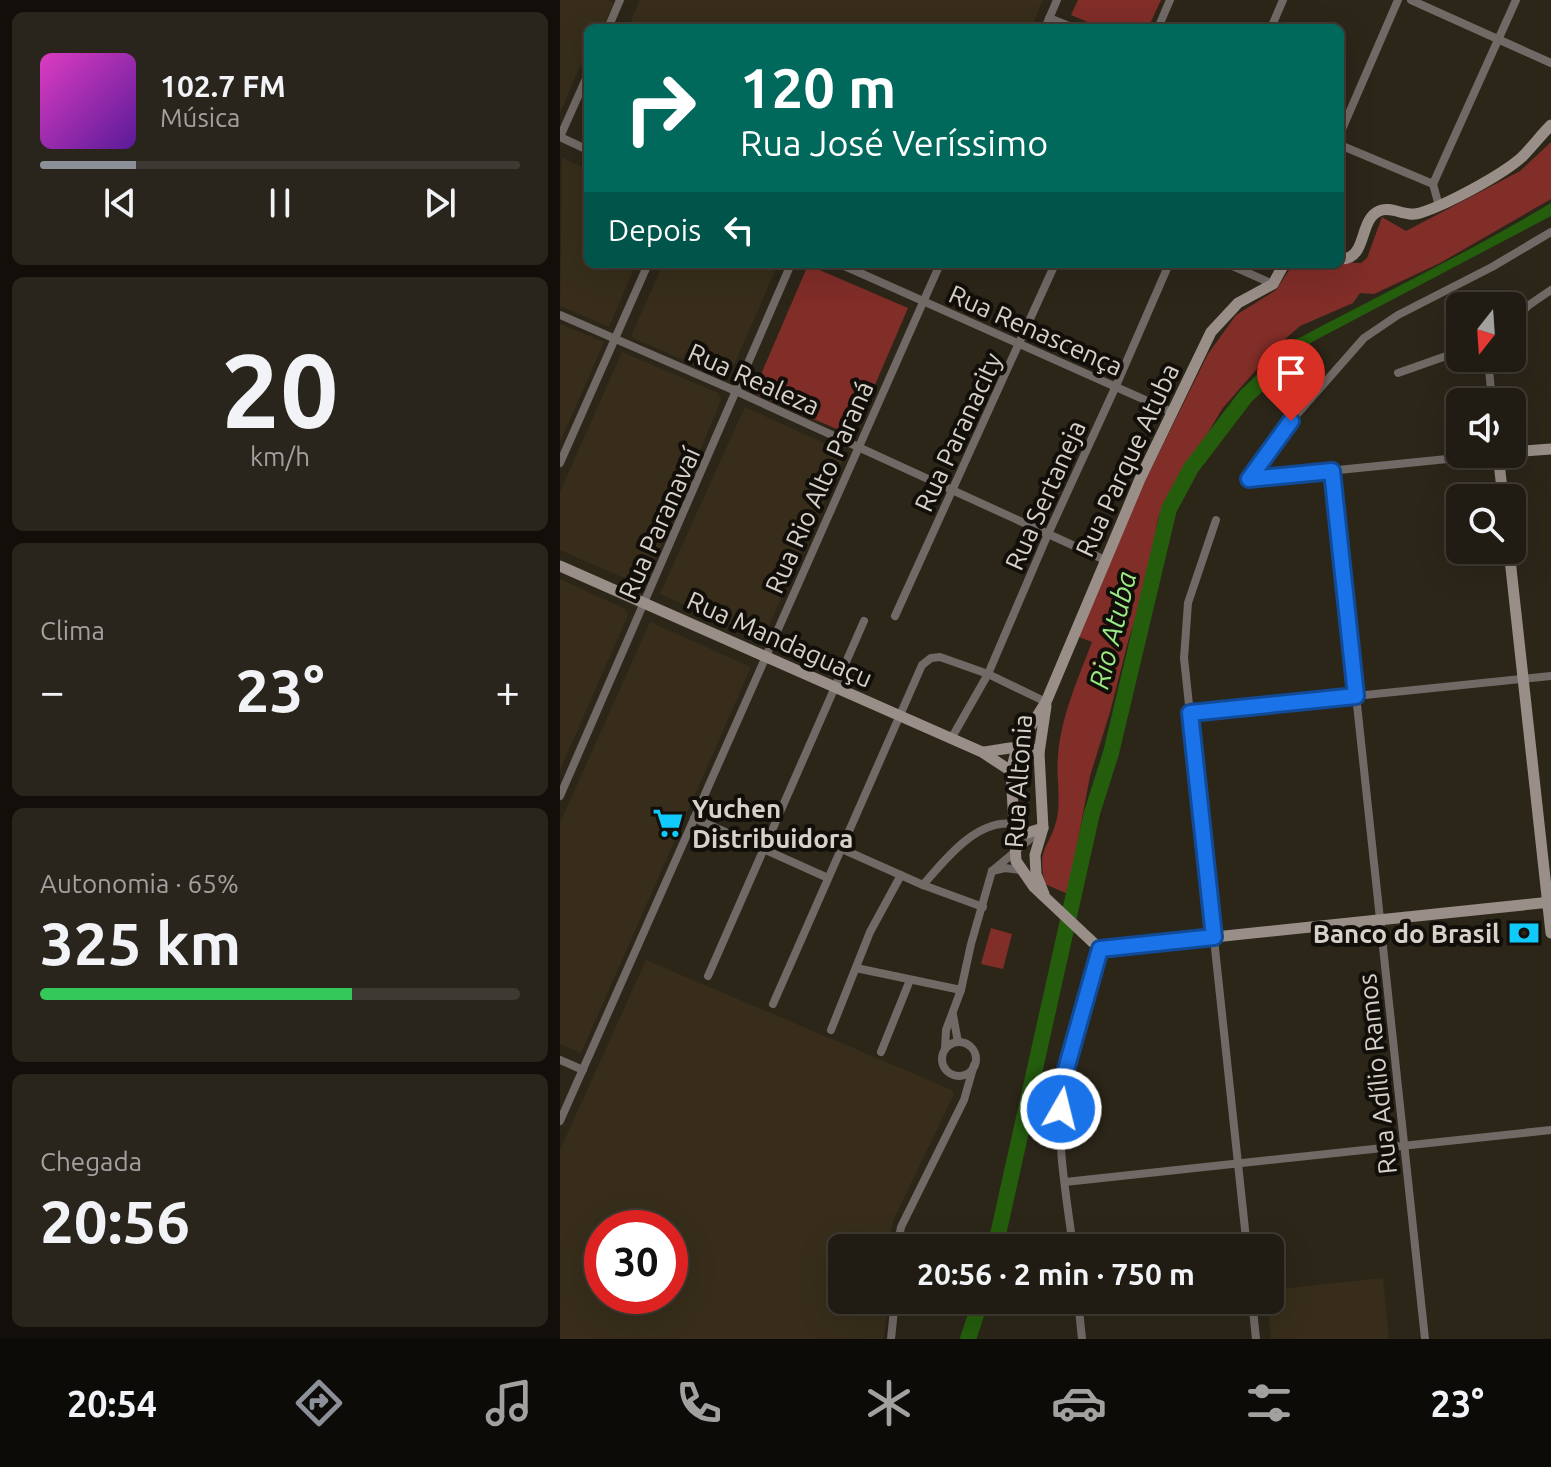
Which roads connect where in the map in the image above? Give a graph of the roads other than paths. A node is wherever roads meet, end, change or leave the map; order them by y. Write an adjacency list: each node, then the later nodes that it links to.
1 (620, 0): 9 (street)
2 (1057, 0): 8 (street)
3 (1170, 0): 12 (street)
4 (1283, 0): 13 (street)
5 (1398, 0): 17 (street)
6 (1411, 0): 14 (street)
7 (1516, 0): 14 (street)
8 (1049, 18): 10 (street); 11 (street)
9 (610, 24)
10 (1047, 24)
11 (1064, 24)
12 (1160, 24)
13 (1273, 24)
14 (1498, 39): 15 (street); 22 (street)
15 (1551, 63)
16 (584, 83): 19 (street)
17 (1344, 125)
18 (1551, 125): 23 (street)
19 (560, 137): 21 (street)
20 (1344, 147): 22 (street)
21 (584, 148)
22 (1433, 184): 23 (street)
23 (1439, 206): 25 (street)
24 (1551, 232): 51 (street)
25 (1344, 259)
26 (646, 268): 39 (street)
27 (789, 268): 44 (street, Rua Paranavaí)
28 (849, 268): 36 (street, Rua Renascença)
29 (938, 268): 36 (street, Rua Rio Alto Paraná)
30 (1053, 268): 40 (street, Rua Paranacity)
31 (1167, 268): 43 (street, Rua Sertaneja)
32 (1237, 268): 34 (street)
33 (1282, 268): 34 (street)
34 (1273, 284): 45 (street, Rua Parque Atuba)
35 (1551, 290): 37 (street)
36 (923, 302): 40 (street, Rua Renascença); 46 (street, Rua Rio Alto Paraná)
37 (1526, 308)
38 (560, 315): 39 (street, Rua Realeza)
39 (615, 339): 44 (street, Rua Realeza); 50 (street)
40 (1020, 346): 43 (street, Rua Renascença); 52 (street, Rua Paranacity)
41 (1446, 356): 42 (street)
42 (1398, 373)
43 (1115, 388): 45 (street, Rua Renascença); 54 (street, Rua Sertaneja)
44 (738, 392): 46 (street, Rua Realeza); 58 (street, Rua Paranavaí)
45 (1172, 412): 55 (street, Rua Parque Atuba)
46 (858, 448): 52 (street, Rua Realeza); 61 (street, Rua Rio Alto Paraná)
47 (1551, 449): 48 (street)
48 (1526, 451)
49 (1446, 459): 51 (street)
50 (560, 463)
51 (1332, 471): 66 (street, Rua Adílio Ramos)
52 (954, 491): 54 (street, Rua Realeza); 59 (street, Rua Paranacity)
53 (1216, 520): 68 (street)
54 (1048, 534): 55 (street, Rua Realeza); 62 (street, Rua Sertaneja)
55 (1105, 560): 67 (street, Rua Parque Atuba)
56 (1511, 564): 64 (street)
57 (560, 566): 58 (street, Rua Mandaguaçu)
58 (645, 603): 61 (street, Rua Mandaguaçu); 75 (street, Rua Paranavaí)
59 (895, 616)
60 (864, 621): 65 (street)
61 (766, 658): 65 (street, Rua Mandaguaçu); 76 (street, Rua Rio Alto Paraná)
62 (988, 674): 67 (street); 69 (street); 70 (street, Rua Sertaneja)
63 (1551, 676): 64 (street)
64 (1523, 679): 66 (street); 88 (street)
65 (835, 687): 69 (street, Rua Mandaguaçu); 80 (street)
66 (1356, 696): 68 (street); 90 (street, Rua Adílio Ramos)
67 (1046, 702): 71 (street, Rua Altonia); 73 (street, Rua Altonia)
68 (1190, 713): 92 (street)
69 (899, 716): 70 (street, Rua Mandaguaçu); 79 (street)
70 (951, 739): 72 (street, Rua Mandaguaçu)
71 (1017, 748): 72 (street, Rua Mandaguaçu); 73 (street, Rua Mandaguaçu); 74 (street, Rua Altonia)
72 (982, 752): 74 (street, Rua Mandaguaçu)
73 (1039, 753): 78 (street, Rua Altonia)
74 (1011, 771): 77 (street, Rua Altonia)
75 (560, 796)
76 (694, 818): 80 (street); 106 (street, Rua Rio Alto Paraná)
77 (1013, 824): 78 (street); 81 (street, Rua Altonia); 86 (street)
78 (1043, 828): 81 (street); 87 (street, Rua Altonia)
79 (842, 849): 84 (street); 85 (street)
80 (763, 851): 85 (street); 95 (street)
81 (1014, 853): 82 (street, Rua Altonia); 83 (street)
82 (1020, 870): 83 (street); 87 (street, Rua Altonia)
83 (992, 871): 89 (street)
84 (901, 875): 86 (street); 94 (street)
85 (828, 878): 98 (street)
86 (923, 885): 89 (street)
87 (1046, 898): 93 (street)
88 (1549, 902): 90 (street); 91 (street)
89 (983, 907): 97 (street)
90 (1380, 920): 92 (street); 111 (street, Rua Adílio Ramos)
91 (1551, 933)
92 (1214, 937): 93 (street); 112 (street)
93 (1100, 949): 113 (street)
94 (856, 968): 96 (street); 100 (street)
95 (708, 976)
96 (910, 980): 97 (street); 103 (street)
97 (961, 990): 99 (street)
98 (773, 1004)
99 (952, 1014): 101 (street); 102 (street)
100 (831, 1030)
101 (958, 1042): 102 (street); 105 (street)
102 (945, 1049): 107 (street)
103 (881, 1052)
104 (560, 1060): 106 (street)
105 (974, 1065): 107 (street); 108 (street)
106 (583, 1070): 109 (street, Rua Rio Alto Paraná)
107 (955, 1075): 108 (street)
108 (964, 1100): 114 (street)
109 (560, 1121)
110 (1551, 1130): 111 (street)
111 (1405, 1146): 112 (street); 123 (street, Rua Adílio Ramos)
112 (1238, 1163): 113 (street); 116 (street)
113 (1065, 1182): 115 (street)
114 (900, 1234)
115 (1071, 1234)
116 (1246, 1234)
117 (894, 1314): 120 (street)
118 (1079, 1314): 121 (street)
119 (1253, 1314): 122 (street)
120 (891, 1339)
121 (1082, 1339)
122 (1256, 1339)
123 (1425, 1339)

